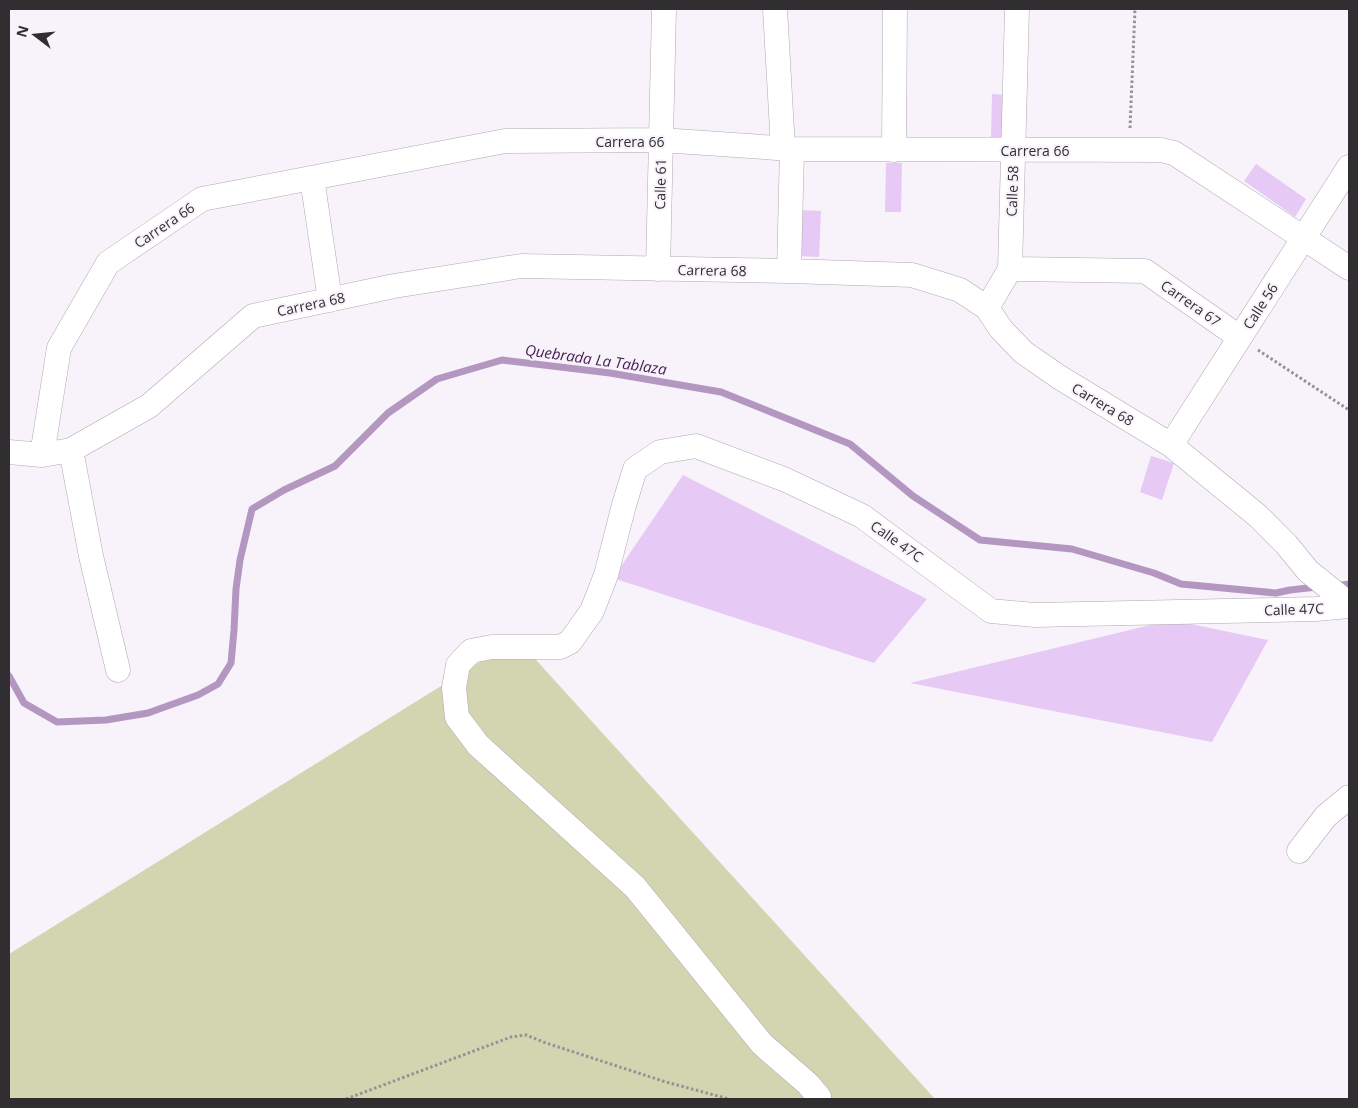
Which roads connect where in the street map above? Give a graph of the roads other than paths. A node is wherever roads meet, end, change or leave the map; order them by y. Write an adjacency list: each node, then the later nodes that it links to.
1 (664, 9): 5 (street, Calle 61)
2 (776, 9): 6 (street)
3 (895, 9): 7 (street)
4 (1017, 9): 8 (street, Calle 58)
5 (661, 140): 6 (street, Carrera 66); 10 (street, Carrera 66); 14 (street, Calle 61)
6 (788, 148): 7 (street, Carrera 66); 15 (street)
7 (894, 150): 8 (street, Carrera 66)
8 (1013, 150): 11 (street, Carrera 66); 12 (street, Calle 58)
9 (1349, 167): 11 (street, Calle 56)
10 (312, 178): 16 (street); 22 (street, Carrera 66)
11 (1303, 239): 13 (street, Carrera 66); 18 (street, Calle 56)
12 (1010, 268): 17 (street, Calle 58); 18 (street, Carrera 67)
13 (1349, 268)
14 (658, 269): 15 (street, Carrera 68); 16 (street, Carrera 68)
15 (789, 271): 17 (street, Carrera 68)
16 (330, 300): 20 (street, Carrera 68)
17 (987, 308): 19 (street, Carrera 68)
18 (1239, 337): 19 (street, Calle 56)
19 (1171, 445): 23 (street, Carrera 68)
20 (71, 450): 22 (street, Carrera 68); 24 (street)
21 (9, 452): 22 (street, Carrera 68)
22 (42, 455)
23 (1347, 603): 27 (street, Calle 47C)
24 (118, 670)
25 (1349, 797): 26 (street)
26 (1299, 851)
27 (818, 1099)

